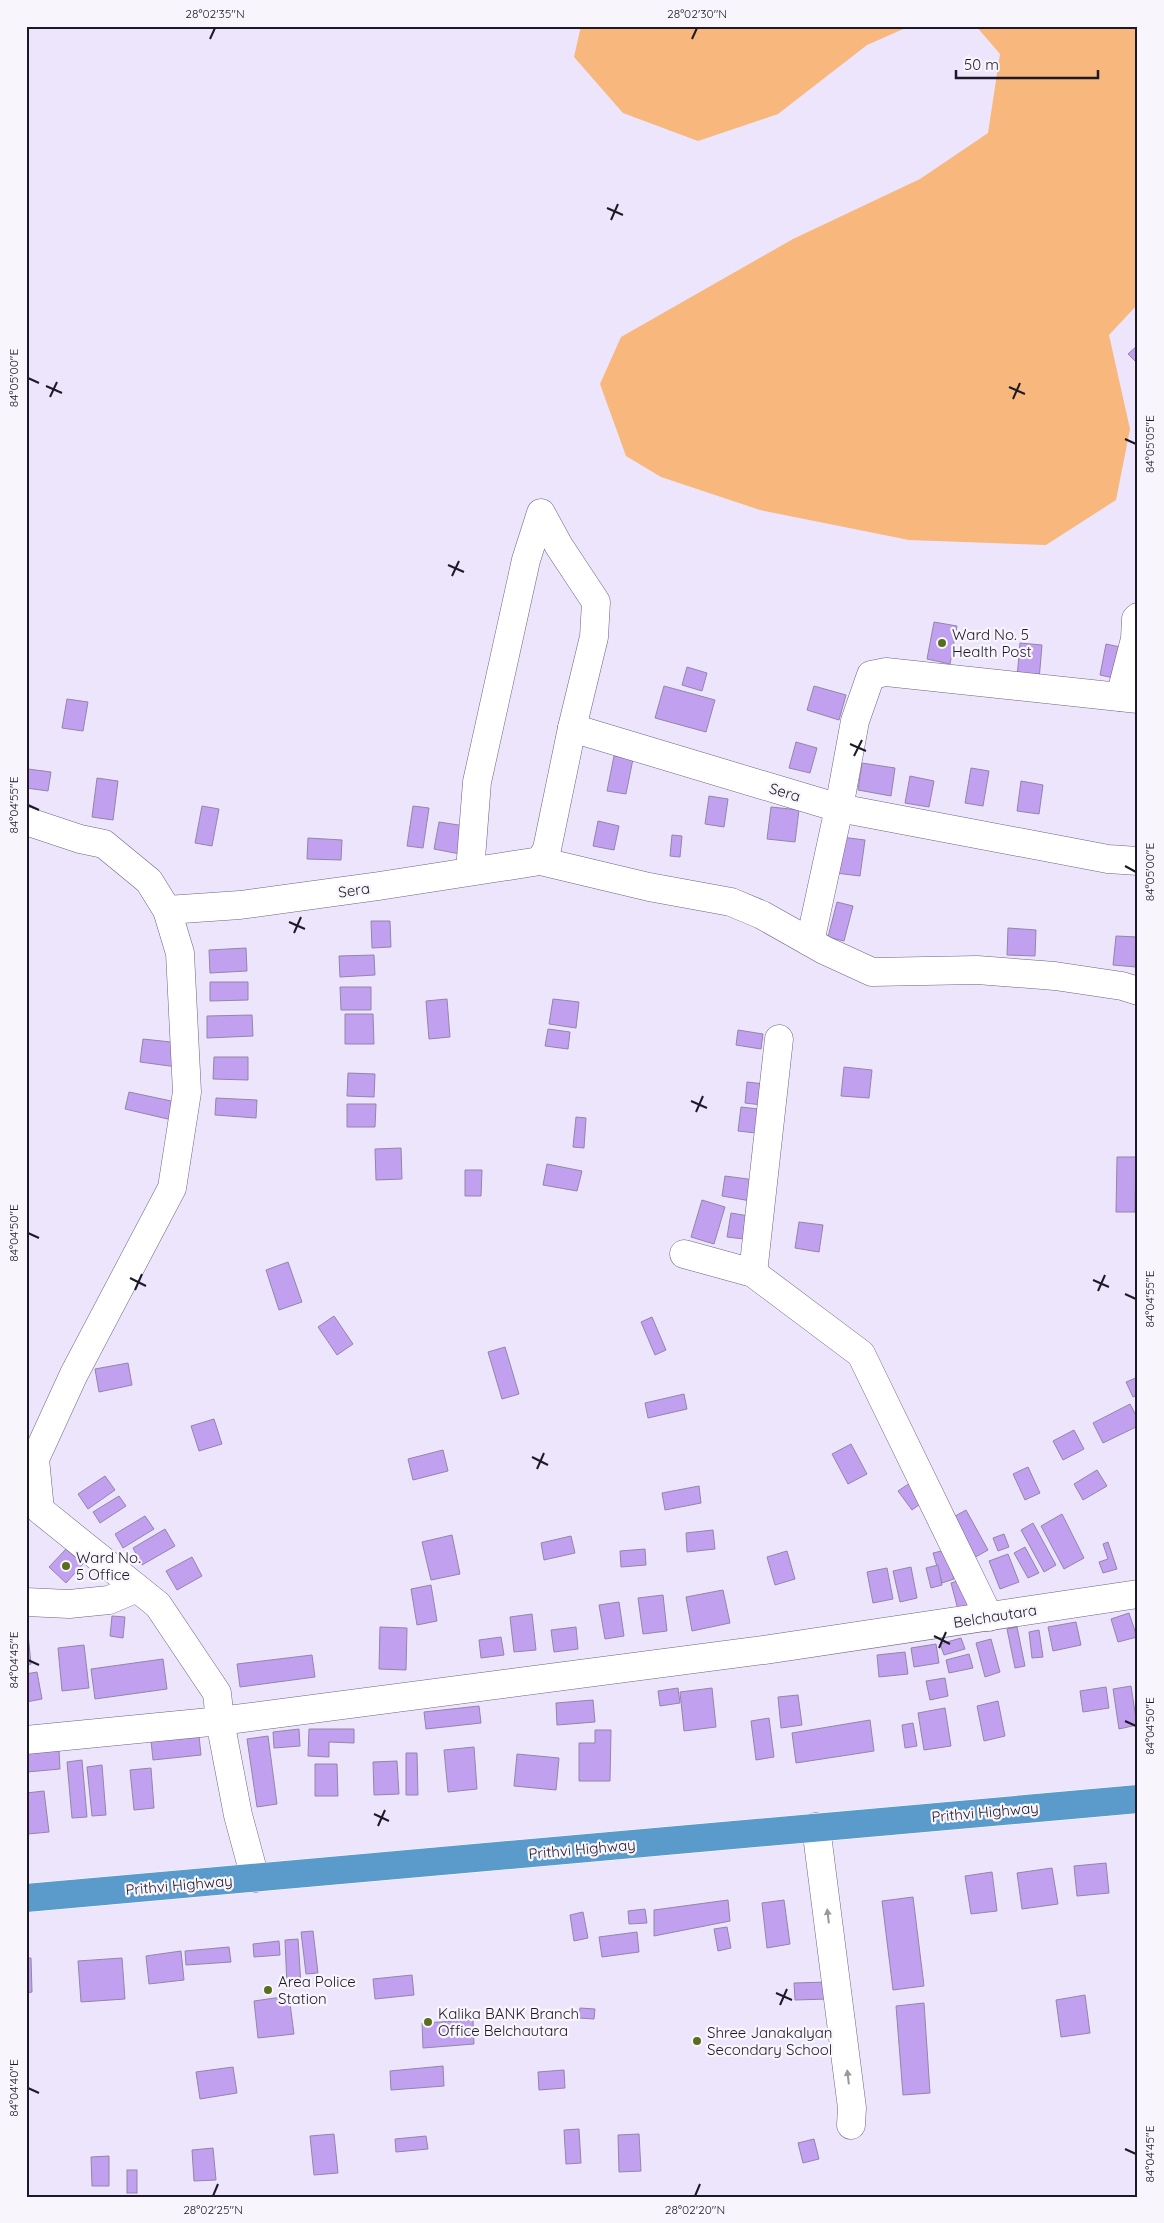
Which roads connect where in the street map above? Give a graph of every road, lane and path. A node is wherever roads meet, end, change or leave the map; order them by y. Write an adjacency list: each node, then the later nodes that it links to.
1 (1138, 618): 2 (street)
2 (1129, 698): 4 (street)
3 (572, 728): 4 (street, Sera); 6 (street); 8 (street)
4 (839, 808): 7 (street, Sera); 10 (street)
5 (26, 821): 9 (street)
6 (540, 861): 8 (street, Sera); 10 (street, Sera)
7 (1138, 861)
8 (470, 871): 9 (street, Sera)
9 (167, 910): 15 (street)
10 (810, 942): 11 (street, Sera)
11 (1138, 991)
12 (779, 1039): 14 (street)
13 (684, 1254): 14 (street)
14 (753, 1273): 20 (street)
15 (32, 1481): 16 (street)
16 (33, 1516): 17 (street)
17 (136, 1589): 19 (street); 21 (street)
18 (1138, 1594): 20 (street, Belchautara)
19 (26, 1602)
20 (989, 1617): 21 (street, Belchautara)
21 (220, 1721): 22 (street, Belchautara); 25 (street)
22 (26, 1740)
23 (1138, 1799): 24 (highway, Prithvi Highway)
24 (816, 1828): 25 (highway, Prithvi Highway); 27 (street, one-way to 24)
25 (255, 1878): 26 (highway, Prithvi Highway)
26 (26, 1898)
27 (851, 2126)

